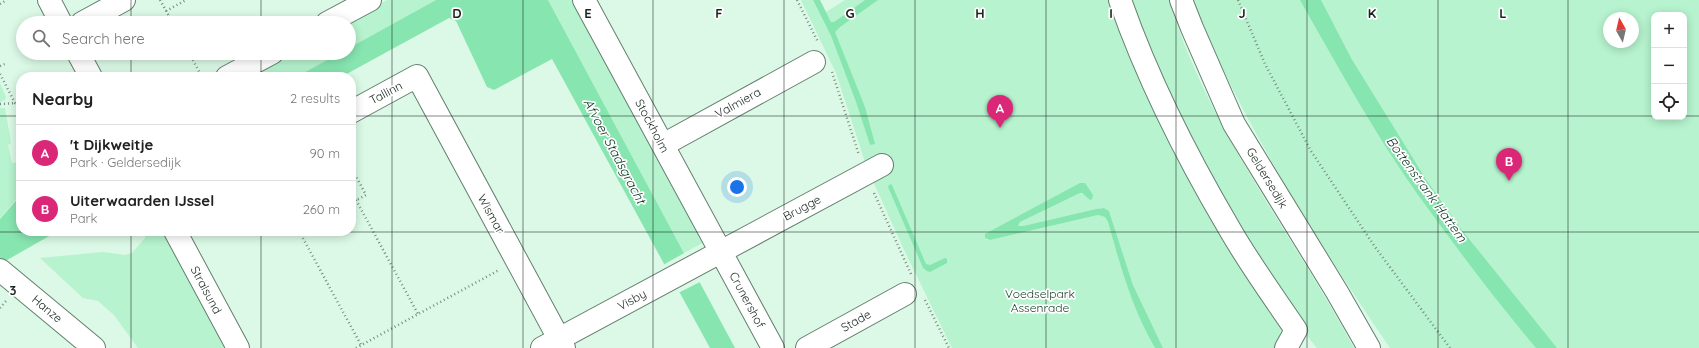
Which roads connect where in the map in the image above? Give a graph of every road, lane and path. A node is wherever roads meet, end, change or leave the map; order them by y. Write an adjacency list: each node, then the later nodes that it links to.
1 (7, 0): 12 (path)
2 (49, 0): 14 (street)
3 (124, 0): 15 (street)
4 (160, 0): 13 (path)
5 (186, 0): 13 (path)
6 (370, 0): 17 (street)
7 (584, 0): 32 (street, Stockholm)
8 (797, 0): 18 (path)
9 (1120, 0): 43 (street)
10 (1181, 0): 52 (street, Geldersedijk)
11 (1238, 0): 53 (path)
12 (0, 4)
13 (166, 11): 16 (path)
14 (57, 16)
15 (95, 16)
16 (169, 16)
17 (340, 16)
18 (821, 57): 32 (street, Valmiera); 33 (path)
19 (82, 60): 24 (street)
20 (193, 60): 25 (path)
21 (259, 60): 26 (street)
22 (7, 63): 23 (path)
23 (0, 66)
24 (88, 72)
25 (199, 72)
26 (236, 72)
27 (0, 74): 29 (path)
28 (419, 80): 31 (street, Tallinn); 45 (street, Wismar)
29 (15, 102): 30 (path)
30 (0, 104)
31 (356, 109)
32 (662, 145): 38 (street, Stockholm)
33 (874, 169): 38 (street, Brugge); 41 (path)
34 (356, 176): 35 (path)
35 (356, 200): 42 (path)
36 (178, 236): 47 (street, Stralsund)
37 (302, 236): 44 (path)
38 (715, 255): 45 (street, Visby); 49 (street, Crunershof)
39 (499, 270): 42 (path)
40 (2, 272): 46 (street, Hanze)
41 (912, 290): 50 (street, Stade); 51 (path)
42 (418, 314): 44 (path)
43 (1291, 339)
44 (361, 345): 48 (path)
45 (555, 345)
46 (94, 348)
47 (238, 348)
48 (356, 348)
49 (773, 348)
50 (807, 348)
51 (949, 348)
52 (1369, 348)
53 (1450, 348)

